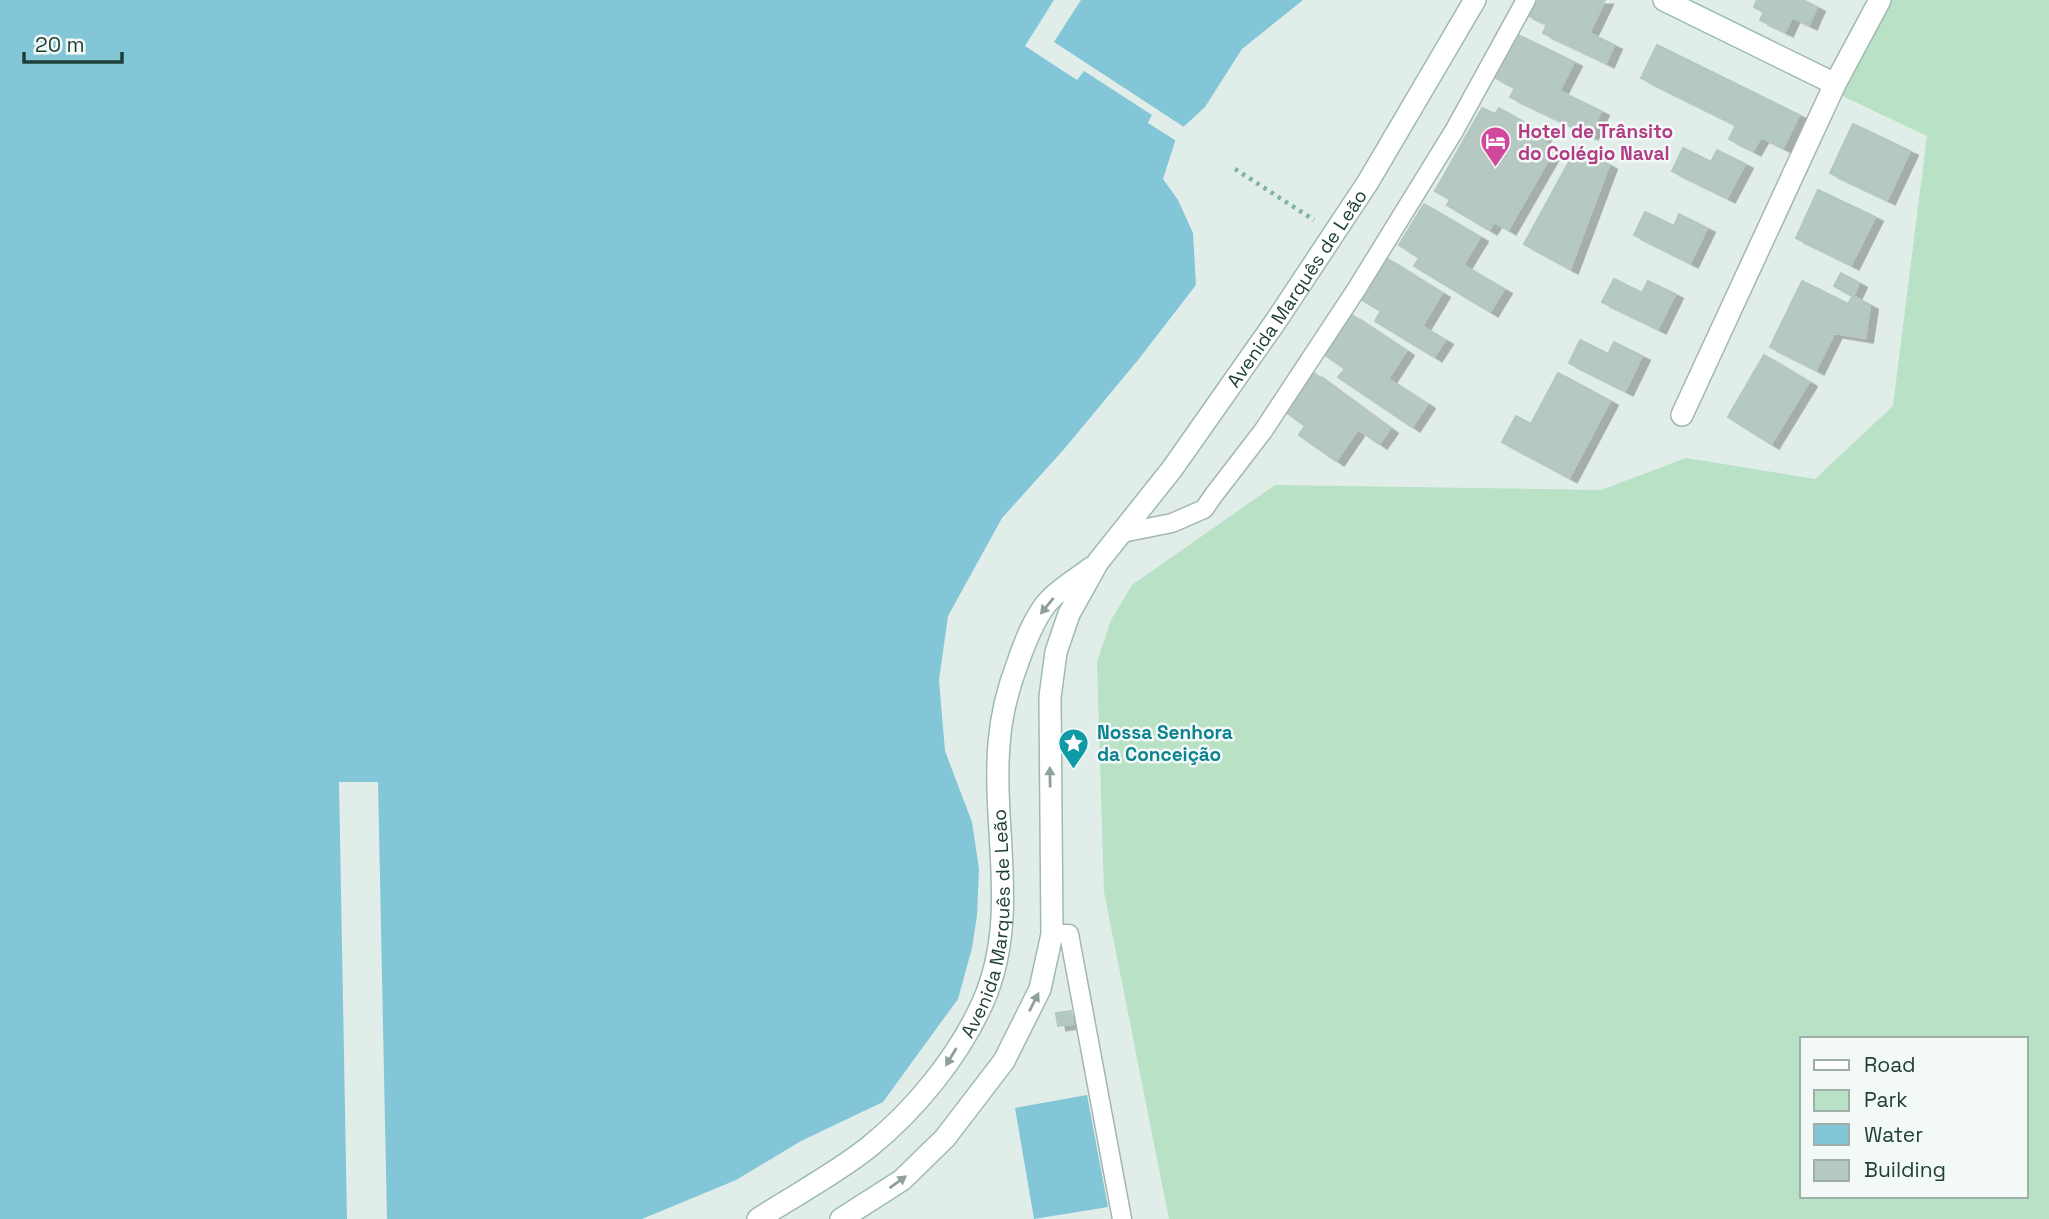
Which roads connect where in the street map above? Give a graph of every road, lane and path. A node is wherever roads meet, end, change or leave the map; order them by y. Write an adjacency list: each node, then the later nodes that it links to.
1 (1475, 0): 7 (main road, Avenida Marquês de Leão)
2 (1526, 0): 9 (lane)
3 (1664, 0): 5 (main road)
4 (1881, 0): 5 (main road)
5 (1835, 84): 8 (main road)
6 (1235, 169): 7 (path)
7 (1334, 234): 9 (main road, Avenida Marquês de Leão)
8 (1682, 415)
9 (1122, 533): 10 (main road, Avenida Marquês de Leão)
10 (1098, 562): 11 (main road, Avenida Marquês de Leão, one-way to 10); 12 (main road, Avenida Marquês de Leão, one-way to 12)
11 (1052, 934): 13 (main road, Avenida Marquês de Leão, one-way to 11); 14 (lane)
12 (758, 1219)
13 (841, 1219)
14 (1122, 1219)

